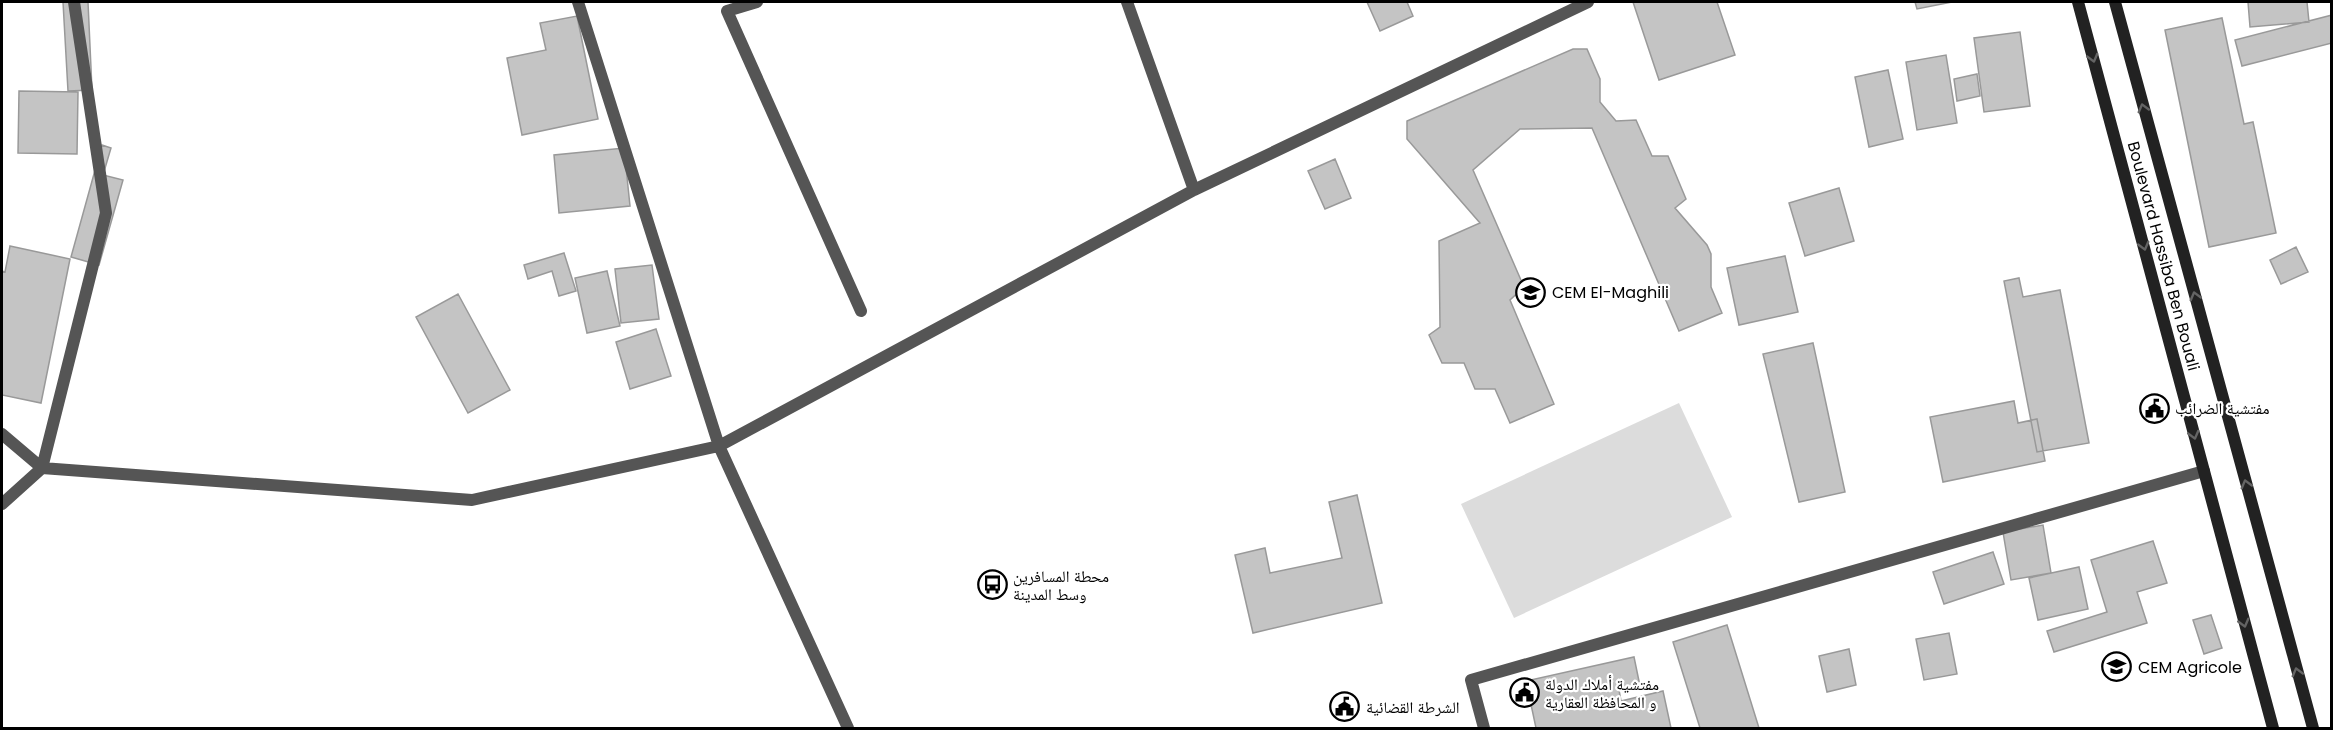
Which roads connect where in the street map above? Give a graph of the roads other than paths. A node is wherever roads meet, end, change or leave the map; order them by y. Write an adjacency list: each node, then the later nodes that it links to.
1 (74, 2): 12 (street)
2 (578, 2): 11 (street)
3 (757, 2): 9 (street)
4 (1127, 2): 8 (street)
5 (1588, 2): 8 (street)
6 (2078, 2): 13 (street, Boulevard Hassiba Ben Bouali, one-way to 13)
7 (2115, 2): 18 (street, one-way to 7)
8 (1194, 190): 11 (street)
9 (861, 311)
10 (2, 434): 12 (street)
11 (719, 446): 12 (street); 15 (street)
12 (42, 468): 14 (street)
13 (2204, 471): 16 (street); 17 (street, Boulevard Hassiba Ben Bouali, one-way to 17)
14 (2, 504)
15 (848, 729)
16 (1484, 729)
17 (2272, 729)
18 (2313, 729)

